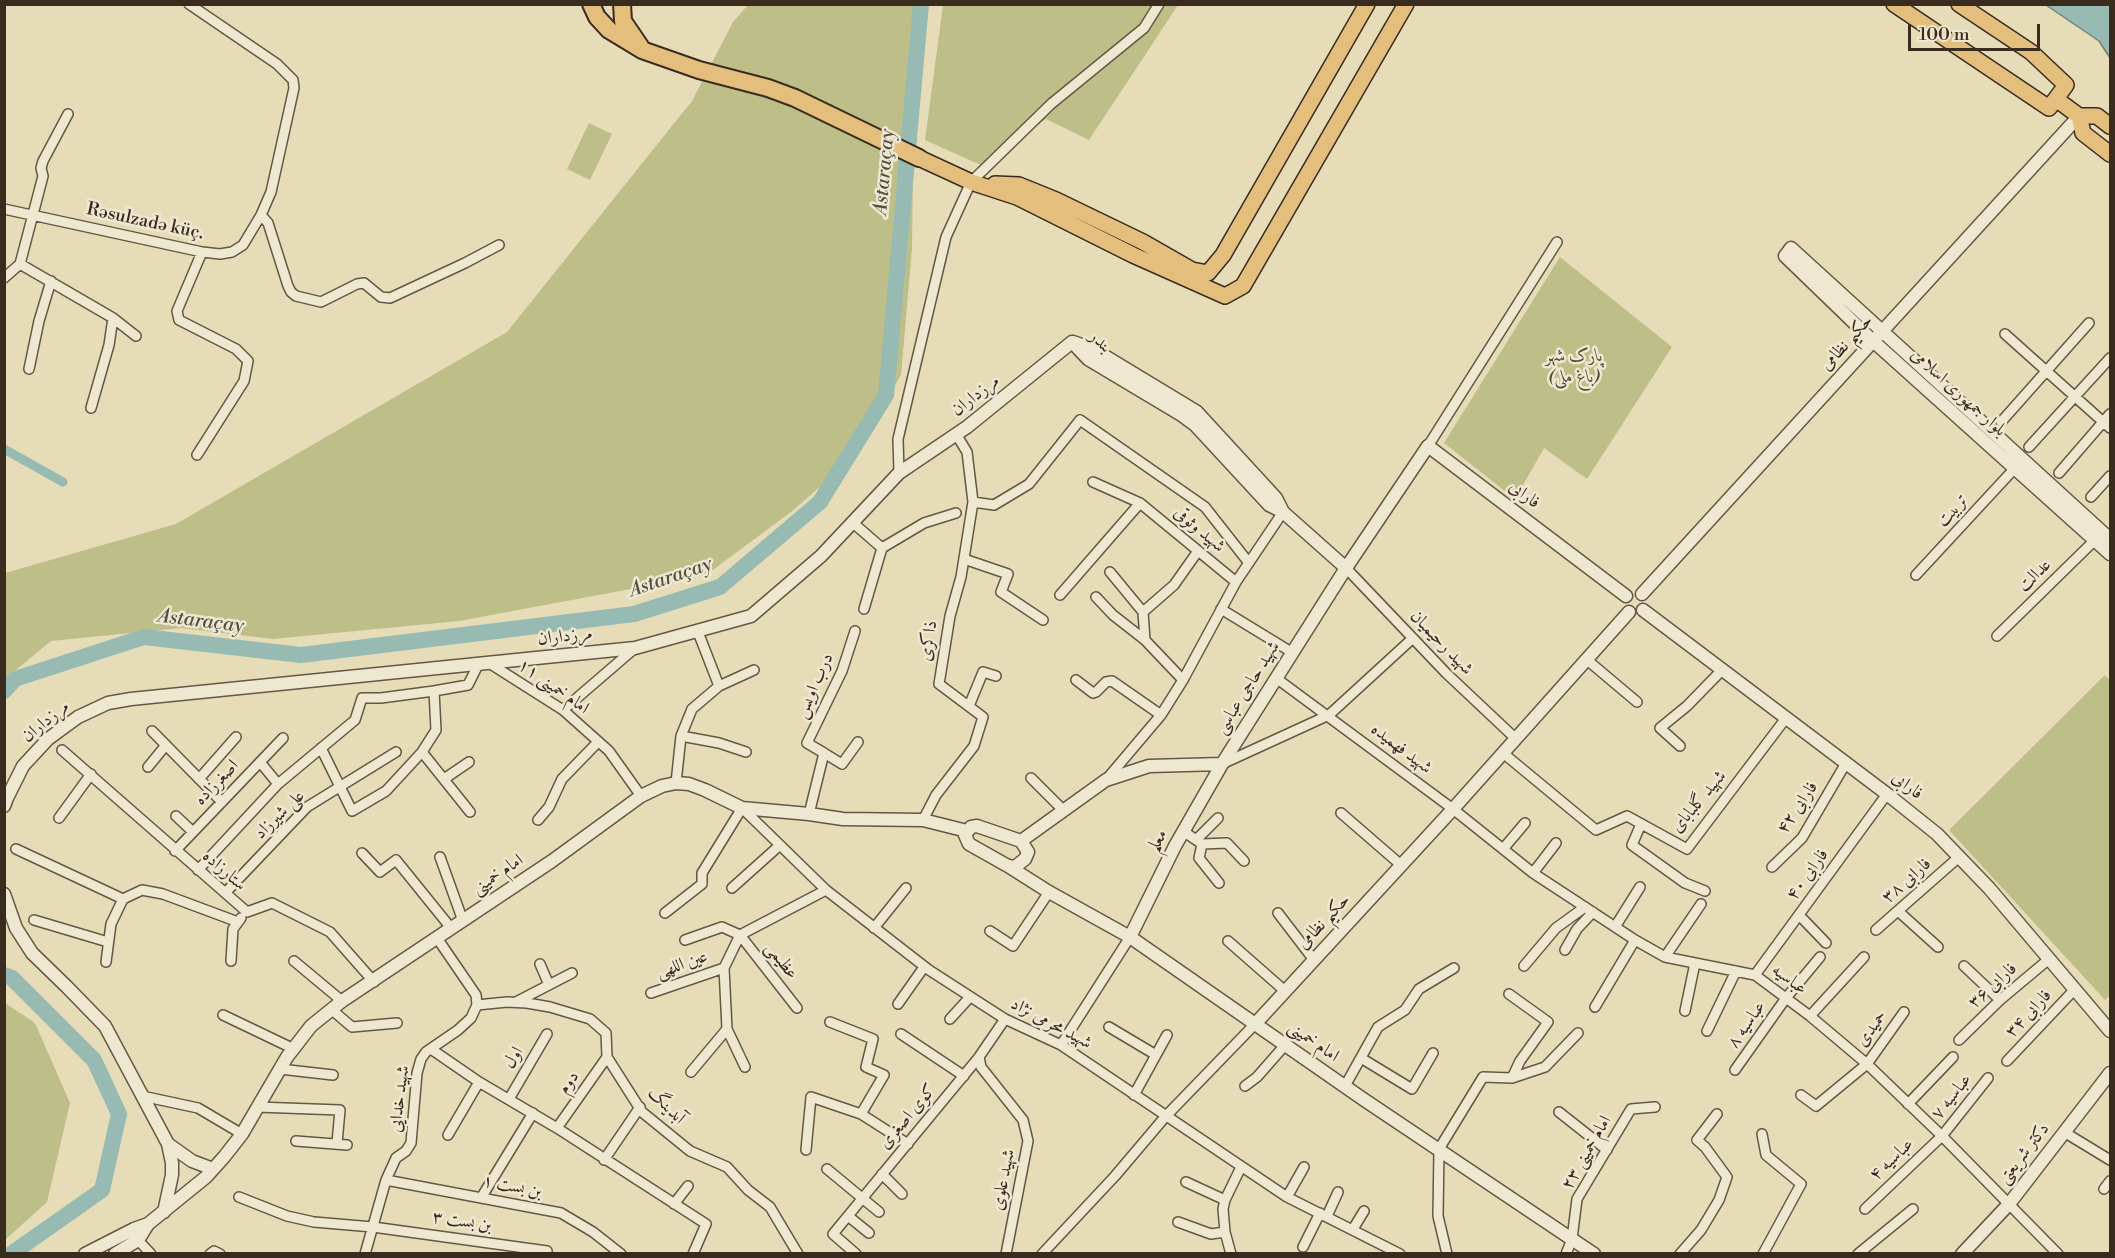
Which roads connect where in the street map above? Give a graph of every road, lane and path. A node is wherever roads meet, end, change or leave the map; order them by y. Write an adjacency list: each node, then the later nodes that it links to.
1 (189, 4): 19 (street)
2 (591, 4): 9 (highway)
3 (622, 4): 9 (highway)
4 (1159, 4): 16 (street)
5 (1367, 4): 16 (main road)
6 (1406, 4): 16 (main road)
7 (1894, 4): 10 (main road)
8 (1959, 4): 10 (main road)
9 (642, 50): 15 (highway)
10 (2056, 99): 12 (main road)
11 (68, 114): 18 (street)
12 (2079, 116): 13 (main road); 14 (main road); 28 (street, حکیم نظامی)
13 (2110, 126)
14 (2110, 154)
15 (919, 158): 16 (main road)
16 (971, 182): 48 (street)
17 (4, 209): 18 (street, Rəsulzadə küç.)
18 (33, 215): 22 (street, Rəsulzadə küç.); 23 (street)
19 (261, 215): 21 (street); 22 (street, Rəsulzadə küç.)
20 (1557, 242): 44 (street)
21 (500, 245)
22 (202, 252): 46 (street)
23 (20, 264): 24 (street); 25 (street)
24 (4, 278)
25 (51, 281): 26 (street); 34 (street)
26 (113, 318): 30 (street); 39 (street)
27 (2089, 323): 35 (street)
28 (1882, 331): 31 (street, حکیم نظامی); 31 (street, بلوار جمهوری اسلامی); 36 (street, بلوار جمهوری اسلامی)
29 (2005, 334): 35 (street)
30 (136, 336)
31 (1873, 341): 38 (street, بلوار جمهوری اسلامی); 68 (street, حکیم نظامی)
32 (1072, 342): 43 (street, مرزداران); 55 (street, بندر)
33 (2110, 358): 37 (street)
34 (29, 369)
35 (2046, 371): 37 (street); 41 (street)
36 (1948, 390): 38 (street); 58 (street, بلوار جمهوری اسلامی)
37 (2075, 397): 42 (street); 45 (street)
38 (1938, 400): 47 (street, بلوار جمهوری اسلامی)
39 (91, 408)
40 (2110, 414): 42 (street)
41 (2001, 422)
42 (2107, 425): 49 (street)
43 (957, 434): 48 (street, مرزداران); 53 (street, ذاکری)
44 (1428, 446): 64 (street, شهید حاجی عباسی); 70 (street, فارابی)
45 (2029, 447)
46 (197, 456)
47 (2015, 468): 58 (street, بلوار جمهوری اسلامی); 66 (street, تربیت)
48 (899, 473): 57 (street, مرزداران)
49 (2059, 473)
50 (2110, 476): 52 (street)
51 (1093, 482): 54 (street, شهید وثوقی)
52 (2091, 497)
53 (973, 502): 62 (street, ذاکری); 63 (street)
54 (1140, 503): 60 (street, شهید وثوقی); 69 (street)
55 (1282, 512): 63 (street); 64 (street, بندر)
56 (956, 513): 59 (street)
57 (852, 522): 59 (street); 79 (street, مرزداران)
58 (2103, 537): 61 (street, بلوار جمهوری اسلامی); 80 (street, عدالت)
59 (882, 549): 72 (street)
60 (1198, 551): 67 (street, شهید وثوقی); 75 (street)
61 (2110, 554)
62 (964, 559): 77 (street); 96 (street, ذاکری)
63 (1249, 562): 67 (street)
64 (1346, 568): 81 (street, شهید رحیمیان); 84 (street, شهید حاجی عباسی)
65 (1110, 572): 75 (street)
66 (1916, 575)
67 (1236, 582): 73 (street)
68 (1642, 594): 70 (street); 74 (street)
69 (1060, 595)
70 (1626, 596): 76 (street)
71 (1096, 597): 82 (street)
72 (864, 609)
73 (1221, 609): 84 (street); 92 (street)
74 (1643, 610): 76 (street); 88 (street, فارابی)
75 (1143, 612): 82 (street)
76 (1629, 612): 85 (street, حکیم نظامی)
77 (1043, 620)
78 (855, 631): 115 (street, درب اویس)
79 (698, 632): 83 (street, مرزداران); 93 (street)
80 (1997, 636)
81 (1413, 638): 99 (street); 105 (street, شهید رحیمیان)
82 (1145, 640): 92 (street)
83 (635, 648): 86 (street, مرزداران); 97 (street)
84 (1293, 652): 90 (street, شهید حاجی عباسی)
85 (1586, 659): 95 (street); 105 (street, حکیم نظامی)
86 (484, 663): 94 (street); 97 (street, امام خمینی ۱۱); 133 (street, مرزداران)
87 (754, 670): 93 (street)
88 (1722, 670): 100 (street, فارابی); 109 (street)
89 (996, 676): 96 (street)
90 (1276, 678): 99 (street, شهید فهمیده); 120 (street, شهید حاجی عباسی)
91 (1076, 680): 98 (street)
92 (1183, 680): 98 (street)
93 (719, 686): 102 (street)
94 (434, 691): 110 (street); 113 (street)
95 (1637, 702)
96 (969, 706): 144 (street, ذاکری)
97 (563, 710): 106 (street, امام خمینی ۱۱)
98 (1161, 715): 126 (street)
99 (1329, 715): 120 (street); 135 (street, شهید فهمیده)
100 (1786, 718): 119 (street, فارابی); 146 (street, شهید گلبابای)
101 (152, 731): 108 (street)
102 (681, 736): 114 (street); 127 (street)
103 (236, 737): 124 (street)
104 (284, 738): 117 (street, اصغرزاده)
105 (1515, 738): 116 (street, حکیم نظامی)
106 (598, 742): 131 (street, امام خمینی ۱۱); 143 (street)
107 (858, 742): 115 (street)
108 (166, 745): 121 (street); 124 (street)
109 (1680, 746)
110 (321, 748): 128 (street); 129 (street)
111 (62, 750): 122 (street, ستارزاده)
112 (396, 752): 129 (street, علی شیرزاد)
113 (422, 752): 125 (street); 129 (street)
114 (746, 752)
115 (824, 753): 139 (street)
116 (1503, 753): 135 (street, حکیم نظامی); 146 (street, شهید گلبابای)
117 (260, 762): 128 (street); 132 (street, اصغرزاده)
118 (469, 762): 125 (street)
119 (1846, 763): 130 (street, فارابی); 163 (street, فارابی ۴۲)
120 (1222, 764): 126 (street, شهید حاجی عباسی); 148 (street, معلم)
121 (148, 767)
122 (92, 774): 141 (street); 156 (street, ستارزاده)
123 (1031, 778): 136 (street)
124 (199, 779): 132 (street)
125 (444, 779): 137 (street)
126 (1106, 780): 136 (street, شهید حاجی عباسی)
127 (676, 783): 131 (street, امام خمینی); 134 (street)
128 (278, 784): 164 (street)
129 (340, 786): 173 (street, علی شیرزاد)
130 (1887, 794): 159 (street, فارابی); 182 (street, فارابی ۴۰)
131 (641, 796): 184 (street, امام خمینی)
132 (222, 802): 149 (street, اصغرزاده)
133 (4, 806)
134 (742, 808): 139 (street); 153 (street, شهید محرمی نژاد); 180 (street)
135 (1453, 809): 155 (street, عباسیه); 161 (street, حکیم نظامی)
136 (1063, 810): 150 (street, شهید حاجی عباسی)
137 (470, 812)
138 (1341, 813): 161 (street)
139 (809, 814): 144 (street)
140 (176, 816): 149 (street)
141 (59, 818)
142 (1218, 818): 151 (street)
143 (538, 820)
144 (923, 820): 147 (street)
145 (1525, 823): 155 (street)
146 (1641, 824): 171 (street)
147 (967, 831): 150 (street); 162 (street, امام خمینی)
148 (1183, 831): 151 (street); 192 (street, معلم)
149 (193, 832): 156 (street, اصغرزاده)
150 (1021, 841): 162 (street)
151 (1199, 842): 160 (street); 166 (street)
152 (1556, 843): 165 (street)
153 (780, 845): 168 (street); 170 (street, شهید محرمی نژاد)
154 (16, 849): 175 (street)
155 (1503, 849): 165 (street, عباسیه)
156 (175, 851): 164 (street, ستارزاده)
157 (362, 853): 187 (street)
158 (440, 857): 184 (street)
159 (1959, 857): 178 (street, فارابی ۳۸); 204 (street, فارابی)
160 (1244, 861)
161 (1401, 865): 205 (street, حکیم نظامی)
162 (1008, 866): 172 (street, امام خمینی)
163 (1772, 867)
164 (198, 870): 173 (street, ستارزاده)
165 (1533, 873): 177 (street, عباسیه)
166 (1218, 883)
167 (1640, 887): 186 (street)
168 (732, 888)
169 (906, 888): 188 (street)
170 (826, 890): 188 (street, شهید محرمی نژاد); 191 (street)
171 (1705, 891)
172 (1049, 892): 190 (street); 192 (street, امام خمینی)
173 (225, 893): 179 (street, ستارزاده)
174 (4, 894): 279 (street)
175 (123, 899): 185 (street); 197 (street)
176 (1701, 904): 201 (street)
177 (1589, 910): 186 (street, عباسیه); 200 (street); 211 (street)
178 (1898, 911): 189 (street, فارابی ۳۸); 199 (street)
179 (247, 912): 185 (street); 219 (street, ستارزاده)
180 (665, 913)
181 (1278, 913): 205 (street)
182 (1799, 915): 198 (street); 218 (street, فارابی ۴۰)
183 (34, 920): 197 (street)
184 (463, 921): 187 (street, امام خمینی)
185 (238, 922): 206 (street)
186 (1615, 927): 195 (street, عباسیه)
187 (452, 928): 193 (street, امام خمینی)
188 (874, 928): 213 (street, شهید محرمی نژاد)
189 (1876, 930)
190 (990, 931)
191 (740, 936): 194 (street); 214 (street); 233 (street, عظیمی)
192 (1130, 937): 243 (street, امام خمینی); 254 (street)
193 (437, 938): 219 (street, امام خمینی); 231 (street)
194 (685, 940)
195 (1635, 940): 201 (street, عباسیه); 232 (street)
196 (1228, 941): 222 (street)
197 (108, 942): 208 (street)
198 (1826, 943)
199 (1938, 947)
200 (1565, 950)
201 (1665, 957): 209 (street, عباسیه)
202 (1820, 957): 226 (street, عباسیه ۸)
203 (1864, 957): 238 (street)
204 (2049, 959): 221 (street, فارابی); 227 (street, فارابی ۳۶)
205 (1314, 960): 222 (street, حکیم نظامی)
206 (231, 961)
207 (294, 961): 228 (street)
208 (106, 962)
209 (1695, 963): 216 (street, عباسیه); 235 (street)
210 (540, 964): 220 (street)
211 (1524, 966)
212 (1964, 966): 227 (street)
213 (924, 967): 225 (street, شهید محرمی نژاد); 230 (street)
214 (724, 968): 223 (street, عین اللهی); 245 (street)
215 (1454, 968): 262 (street)
216 (1736, 971): 218 (street, عباسیه); 246 (street)
217 (572, 973): 220 (street)
218 (1755, 975): 226 (street, عباسیه)
219 (374, 982): 228 (street, امام خمینی)
220 (549, 985): 229 (street)
221 (2075, 989): 247 (street, فارابی); 263 (street, فارابی ۳۴)
222 (1285, 991): 243 (street, حکیم نظامی)
223 (651, 993)
224 (1509, 994): 272 (street)
225 (970, 997): 239 (street); 240 (street, شهید محرمی نژاد)
226 (1786, 998): 238 (street, عباسیه); 267 (street, عباسیه ۸)
227 (2000, 1000): 252 (street, فارابی ۳۶)
228 (342, 1001): 234 (street, امام خمینی)
229 (514, 1003): 231 (street, آبدینگ); 259 (street, آبدینگ)
230 (898, 1004)
231 (477, 1005): 256 (street, شهید خدایی)
232 (1595, 1007)
233 (797, 1008)
234 (331, 1009): 241 (street); 255 (street, امام خمینی)
235 (1685, 1011)
236 (1904, 1012): 264 (street, حمیدی)
237 (223, 1015): 255 (street)
238 (1810, 1016): 264 (street, عباسیه)
239 (950, 1019)
240 (1005, 1019): 254 (street, شهید محرمی نژاد); 260 (street, کوی اصغری)
241 (397, 1023)
242 (830, 1023): 287 (street)
243 (1256, 1023): 253 (street, امام خمینی); 289 (street, حکیم نظامی)
244 (1108, 1027): 258 (street)
245 (727, 1029): 265 (street); 268 (street)
246 (1707, 1031)
247 (2110, 1031)
248 (1578, 1033): 272 (street)
249 (547, 1034): 280 (street, اول)
250 (901, 1034): 271 (street)
251 (1167, 1035): 258 (street)
252 (1959, 1040)
253 (1286, 1044): 275 (street); 276 (street, امام خمینی)
254 (1061, 1045): 277 (street, شهید محرمی نژاد)
255 (294, 1048): 266 (street, امام خمینی)
256 (431, 1049): 274 (street); 311 (street, شهید خدایی)
257 (1433, 1053): 262 (street)
258 (1156, 1055): 277 (street)
259 (607, 1057): 283 (street, آبدینگ); 290 (street, دوم)
260 (979, 1057): 271 (street, کوی اصغری); 351 (street, شهید علوی)
261 (1953, 1057): 281 (street)
262 (1361, 1058): 276 (street)
263 (2007, 1061)
264 (1867, 1064): 278 (street, حمیدی); 281 (street, عباسیه)
265 (745, 1067)
266 (280, 1069): 270 (street); 282 (street, امام خمینی)
267 (1735, 1070)
268 (691, 1072)
269 (2110, 1072): 291 (street, دکتر شریعتی)
270 (333, 1075)
271 (964, 1076): 299 (street, کوی اصغری)
272 (1512, 1078): 301 (street)
273 (1988, 1078): 295 (street, عباسیه ۷)
274 (479, 1082): 280 (street); 294 (street)
275 (1245, 1086)
276 (1345, 1086): 301 (street, امام خمینی)
277 (1134, 1095): 289 (street, شهید محرمی نژاد)
278 (1801, 1095)
279 (142, 1096): 292 (street); 298 (street)
280 (509, 1099): 286 (street)
281 (1908, 1104): 295 (street, عباسیه)
282 (257, 1107): 292 (street, امام خمینی); 297 (street)
283 (640, 1107): 304 (street); 339 (street, آبدینگ)
284 (1655, 1107): 303 (street, امام خمینی ۲۳)
285 (1558, 1112): 303 (street)
286 (533, 1113): 290 (street); 318 (street)
287 (861, 1114): 299 (street); 302 (street)
288 (1717, 1114): 358 (street)
289 (1166, 1117): 306 (street, شهید محرمی نژاد); 352 (street, حکیم نظامی)
290 (557, 1128): 304 (street)
291 (2064, 1132): 305 (street); 322 (street, دکتر شریعتی)
292 (242, 1134): 308 (street, امام خمینی)
293 (1762, 1134): 359 (street)
294 (448, 1135)
295 (1942, 1136): 322 (street, عباسیه); 323 (street, عباسیه ۴)
296 (296, 1141): 297 (street)
297 (337, 1143): 300 (street)
298 (168, 1144): 308 (street); 326 (street)
299 (908, 1144): 310 (street, کوی اصغری)
300 (347, 1145)
301 (1439, 1149): 336 (street, امام خمینی); 355 (street)
302 (806, 1150)
303 (1607, 1150): 336 (street, امام خمینی ۲۳)
304 (604, 1160): 321 (street)
305 (2110, 1160)
306 (1241, 1167): 317 (street, شهید محرمی نژاد); 320 (street)
307 (1304, 1167): 317 (street)
308 (213, 1169): 326 (street, امام خمینی)
309 (827, 1169): 319 (street)
310 (882, 1174): 315 (street); 319 (street, کوی اصغری)
311 (386, 1180): 318 (street, بن بست ۱); 332 (street, شهید خدایی)
312 (1186, 1182): 320 (street)
313 (688, 1186): 321 (street)
314 (1338, 1192): 328 (street)
315 (902, 1194)
316 (239, 1197): 332 (street, بن بست ۳)
317 (1287, 1197): 328 (street, شهید محرمی نژاد)
318 (481, 1198): 347 (street, بن بست ۱)
319 (862, 1198): 327 (street); 329 (street, کوی اصغری)
320 (1225, 1200): 334 (street)
321 (674, 1204): 348 (street)
322 (2009, 1204): 361 (street, دکتر شریعتی); 362 (street, عباسیه)
323 (1865, 1209)
324 (1913, 1209): 360 (street)
325 (1364, 1211): 333 (street)
326 (164, 1212): 331 (street, امام خمینی)
327 (879, 1212)
328 (1324, 1215): 333 (street, شهید محرمی نژاد); 338 (street)
329 (848, 1216): 335 (street); 350 (street, کوی اصغری)
330 (1178, 1222): 334 (street)
331 (148, 1224): 337 (street, امام خمینی); 341 (street, امام خمینی)
332 (373, 1227): 340 (street, بن بست ۳); 346 (street, شهید خدایی)
333 (1353, 1229): 354 (street, شهید محرمی نژاد)
334 (1226, 1232): 353 (street)
335 (869, 1233)
336 (1572, 1239): 356 (street, امام خمینی ۲۳); 357 (street, امام خمینی)
337 (138, 1240): 342 (street, امام خمینی); 343 (street)
338 (1303, 1247)
339 (796, 1250): 349 (street)
340 (547, 1251)
341 (85, 1254)
342 (115, 1254)
343 (151, 1254)
344 (210, 1254): 345 (street)
345 (220, 1254)
346 (365, 1254)
347 (621, 1254)
348 (693, 1254)
349 (785, 1254)
350 (856, 1254)
351 (1006, 1254)
352 (1042, 1254)
353 (1231, 1254)
354 (1400, 1254)
355 (1447, 1254)
356 (1566, 1254)
357 (1594, 1254)
358 (1680, 1254)
359 (1763, 1254)
360 (1858, 1254)
361 (1962, 1254)
362 (2058, 1254)

